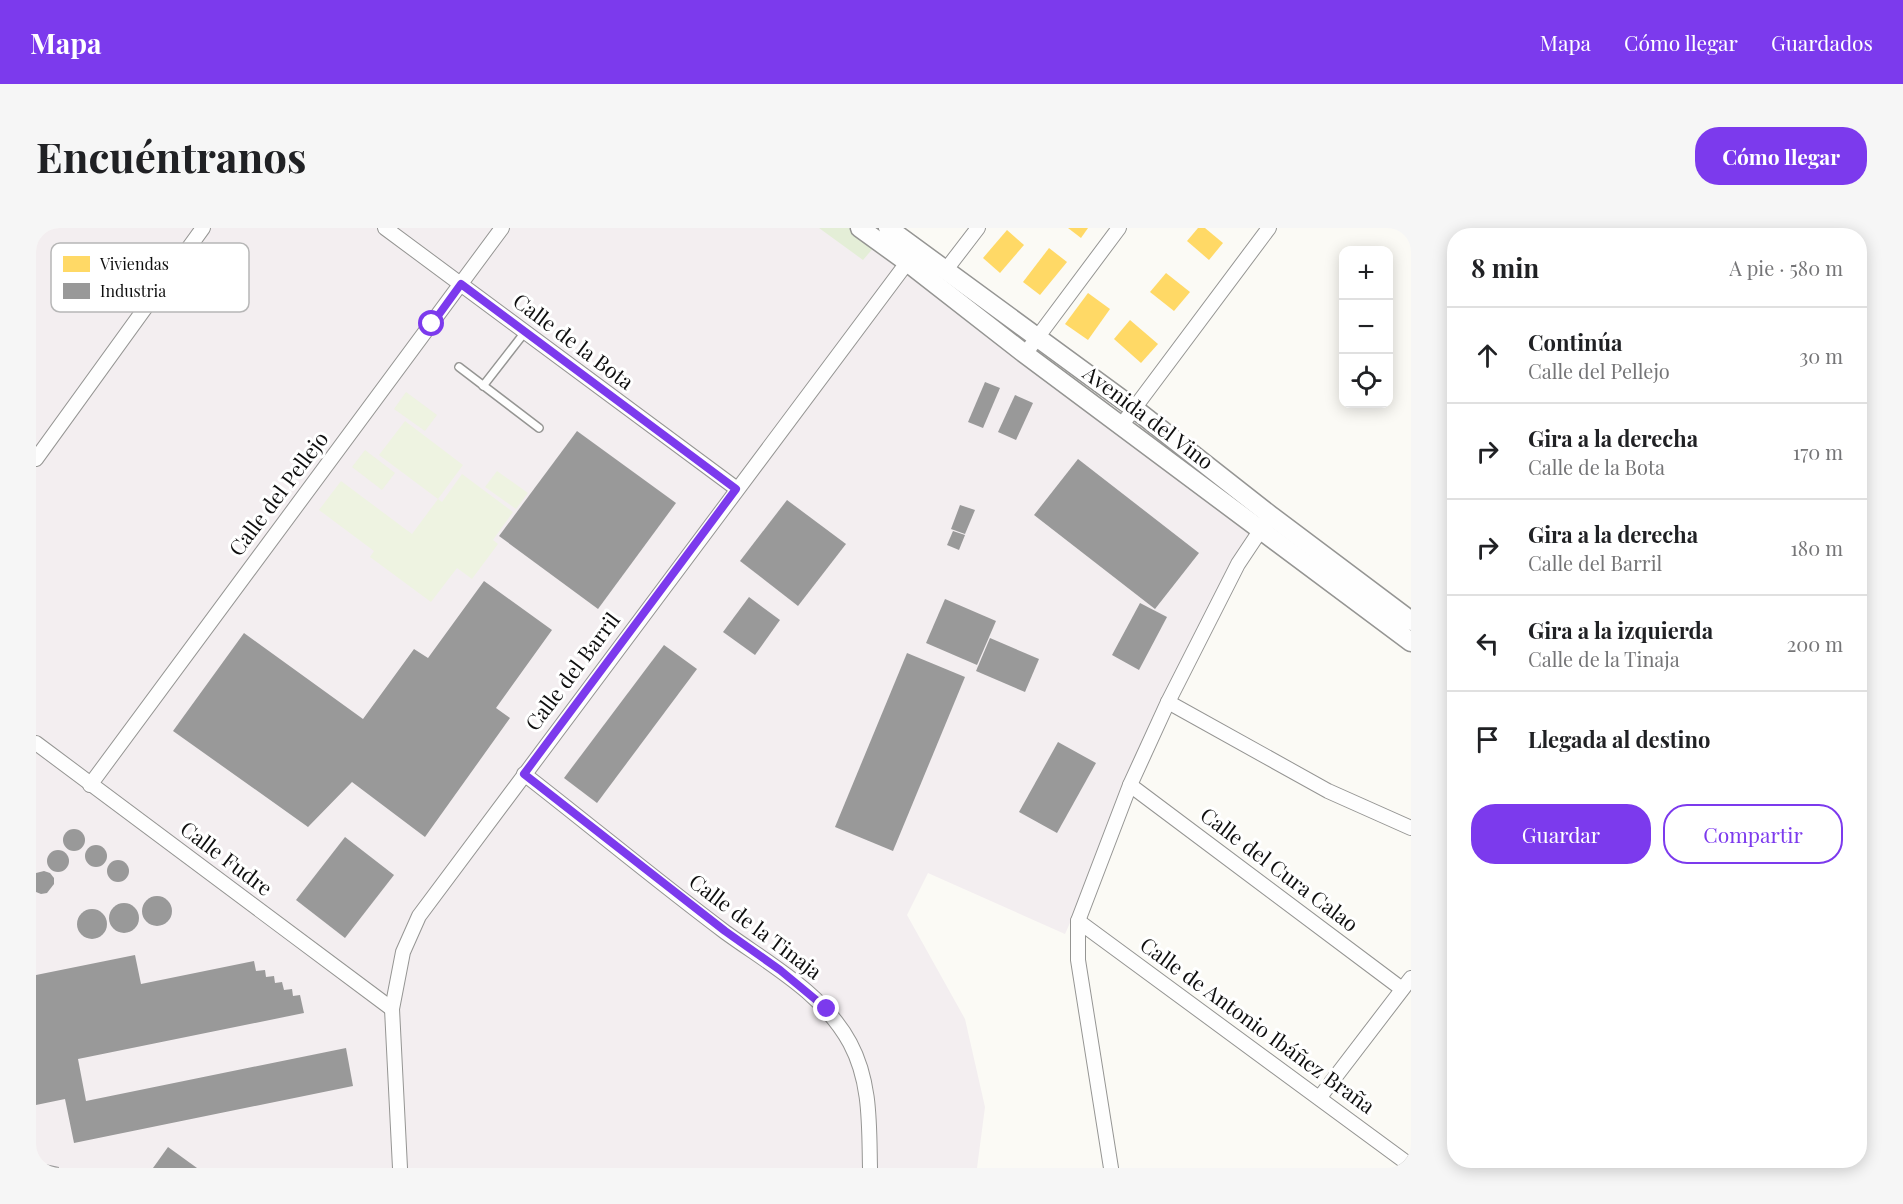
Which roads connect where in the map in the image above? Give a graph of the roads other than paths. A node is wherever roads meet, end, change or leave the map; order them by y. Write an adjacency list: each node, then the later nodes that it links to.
1 (203, 228): 9 (street)
2 (385, 228): 12 (street, Calle de la Bota)
3 (502, 228): 12 (street, Calle del Pellejo)
4 (860, 228): 10 (street, Avenida del Vino)
5 (888, 228): 10 (street, Avenida del Vino)
6 (978, 228): 11 (street)
7 (1119, 228): 15 (street)
8 (1269, 228): 19 (street)
9 (192, 243)
10 (912, 256): 11 (street, Avenida del Vino); 16 (street, Avenida del Vino); 23 (street, Calle del Barril)
11 (945, 271): 15 (street, Avenida del Vino)
12 (461, 284): 14 (street, Calle de la Bota); 30 (street, Calle del Pellejo)
13 (142, 312): 22 (street)
14 (525, 332): 18 (lane); 23 (street, Calle de la Bota)
15 (1038, 339): 16 (street); 19 (street, Avenida del Vino)
16 (1025, 354): 20 (street, Avenida del Vino)
17 (459, 368): 18 (lane)
18 (483, 386): 21 (lane)
19 (1135, 409): 20 (street); 24 (street, Avenida del Vino)
20 (1121, 426): 24 (street, Avenida del Vino)
21 (539, 428)
22 (36, 459)
23 (736, 489): 29 (street, Calle del Barril)
24 (1265, 523): 25 (street, Avenida del Vino); 26 (street, Avenida del Vino); 27 (street)
25 (1411, 621)
26 (1411, 642)
27 (1168, 702): 31 (street); 32 (street)
28 (36, 743): 30 (street, Calle Fudre)
29 (524, 774): 36 (street, Calle del Barril); 40 (street, Calle de la Tinaja)
30 (90, 784): 36 (street, Calle Fudre)
31 (1130, 785): 33 (street); 35 (street, Calle del Cura Calao)
32 (1411, 828)
33 (1078, 921): 37 (street, Calle de Antonio Ibáñez Braña); 41 (street)
34 (1411, 978): 35 (street)
35 (1402, 989): 37 (street)
36 (392, 1009): 39 (street, Calle del Barril)
37 (1320, 1097): 38 (street, Calle de Antonio Ibáñez Braña)
38 (1411, 1166)
39 (400, 1168)
40 (870, 1168)
41 (1111, 1168)

